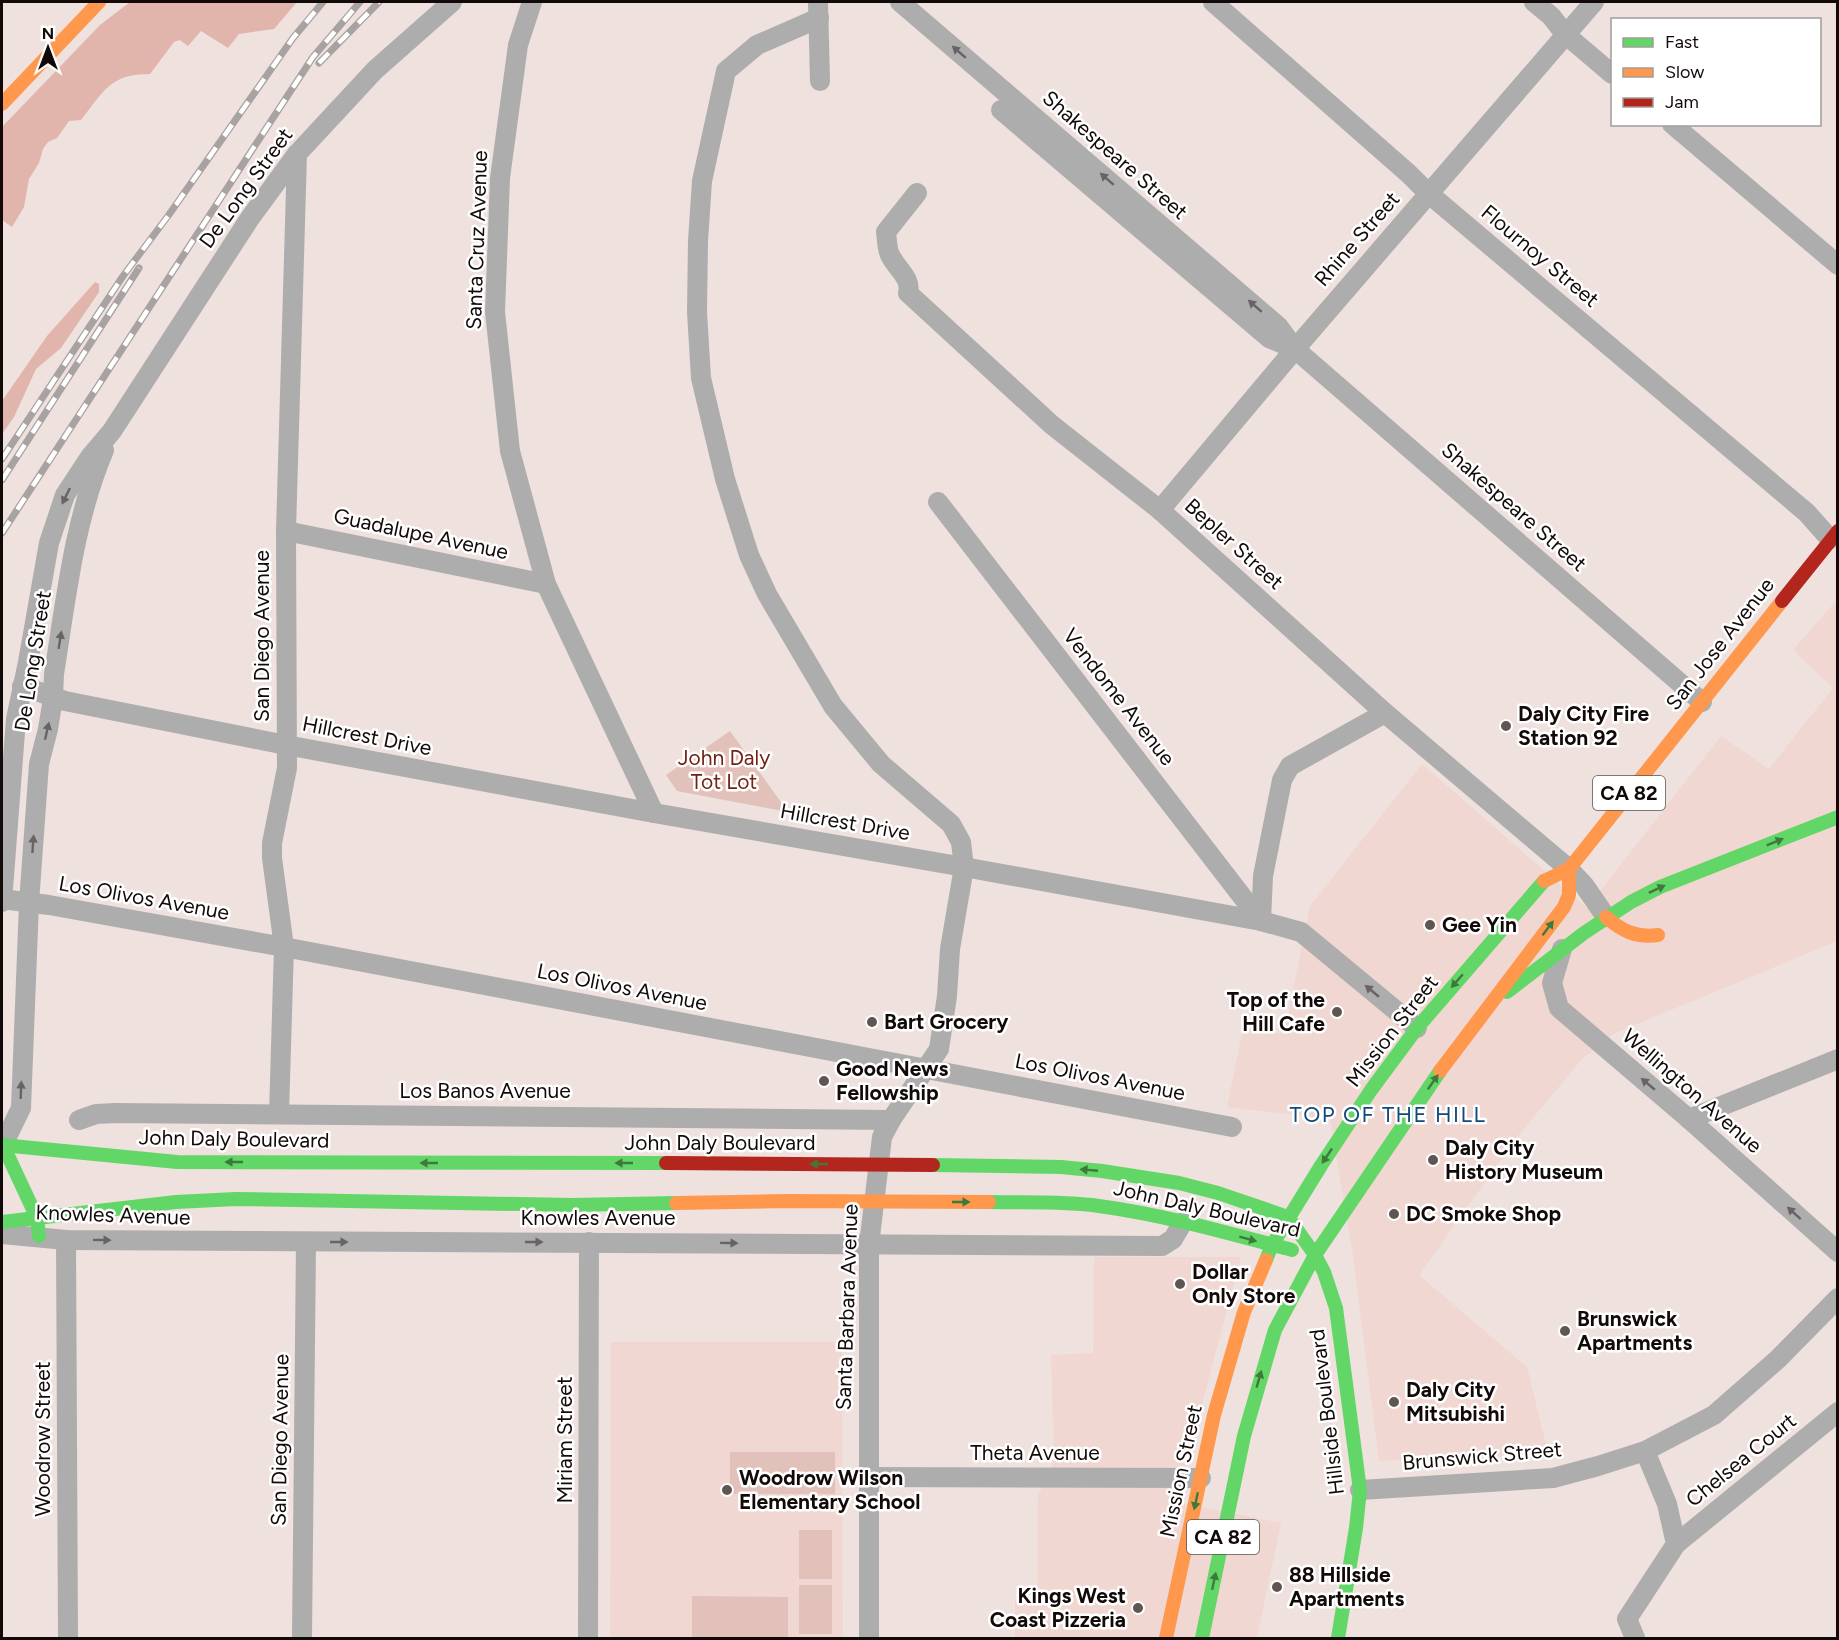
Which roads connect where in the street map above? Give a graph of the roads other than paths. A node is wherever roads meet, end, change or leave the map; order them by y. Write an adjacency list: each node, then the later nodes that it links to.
1 (99, 2): 12 (main road)
2 (452, 2): 15 (street, De Long Street)
3 (532, 2): 25 (street, Santa Cruz Avenue)
4 (900, 2): 19 (street, Shakespeare Street, one-way to 4)
5 (1213, 2): 17 (street, Flournoy Street)
6 (1534, 2): 9 (street)
7 (1594, 2): 9 (street, Rhine Street)
8 (818, 10): 11 (street); 33 (street, Santa Barbara Avenue)
9 (1565, 34): 10 (street); 17 (street, Rhine Street)
10 (1611, 73)
11 (819, 81)
12 (2, 104)
13 (1001, 110): 19 (street, Shakespeare Street)
14 (1674, 126): 18 (street)
15 (297, 154): 20 (street, De Long Street); 23 (street, San Diego Avenue)
16 (917, 194): 22 (street, Bepler Street)
17 (1428, 194): 19 (street, Rhine Street); 24 (street, Flournoy Street)
18 (1838, 265)
19 (1295, 349): 22 (street, Rhine Street); 28 (street, Shakespeare Street)
20 (112, 431): 26 (street, De Long Street, one-way to 26); 27 (street, De Long Street, one-way to 20)
21 (938, 502): 38 (street, Vendome Avenue)
22 (1160, 510): 29 (street, Bepler Street)
23 (286, 531): 25 (street, Guadalupe Avenue); 30 (street, San Diego Avenue)
24 (1835, 538): 28 (main road, San Jose Avenue / CA 82)
25 (546, 584): 31 (street, Santa Cruz Avenue)
26 (22, 686): 27 (street, Hillcrest Drive); 35 (street, De Long Street)
27 (53, 698): 30 (street, Hillcrest Drive); 36 (street, De Long Street, one-way to 27)
28 (1702, 702): 34 (main road, San Jose Avenue / CA 82)
29 (1385, 713): 34 (street, Bepler Street); 38 (street)
30 (286, 745): 31 (street, Hillcrest Drive); 40 (street, San Diego Avenue)
31 (654, 813): 33 (street, Hillcrest Drive)
32 (1838, 817): 37 (main road, one-way to 32)
33 (964, 867): 38 (street, Hillcrest Drive); 45 (street, Santa Barbara Avenue)
34 (1569, 869): 37 (street, Bepler Street); 42 (main road, CA 82, one-way to 34); 43 (main road, Mission Street / CA 82, one-way to 43)
35 (2, 901): 36 (street, Los Olivos Avenue)
36 (29, 903): 40 (street, Los Olivos Avenue); 51 (street, De Long Street, one-way to 36)
37 (1606, 917): 39 (main road); 41 (main road)
38 (1261, 921): 43 (street, Hillcrest Drive, one-way to 38)
39 (1658, 935)
40 (284, 947): 45 (street, Los Olivos Avenue); 46 (street, San Diego Avenue)
41 (1562, 949): 42 (main road); 47 (street, Wellington Avenue, one-way to 41)
42 (1496, 1000): 66 (main road, CA 82, one-way to 42)
43 (1421, 1031): 54 (main road, Mission Street / CA 82, one-way to 54)
44 (1838, 1059): 47 (street)
45 (927, 1069): 49 (street, Santa Barbara Avenue); 50 (street, Los Olivos Avenue)
46 (279, 1114): 48 (street, Los Banos Avenue); 49 (street, Los Banos Avenue)
47 (1689, 1119): 65 (street, Wellington Avenue, one-way to 47)
48 (79, 1120)
49 (891, 1120): 52 (street, Santa Barbara Avenue)
50 (1232, 1127)
51 (2, 1144): 52 (main road, John Daly Boulevard, one-way to 51); 55 (main road)
52 (878, 1164): 53 (street, Santa Barbara Avenue); 54 (main road, John Daly Boulevard, one-way to 52)
53 (873, 1202): 55 (main road, John Daly Boulevard); 57 (main road, John Daly Boulevard, one-way to 57); 63 (street, Santa Barbara Avenue)
54 (1288, 1217): 64 (main road, Mission Street / CA 82); 66 (main road, John Daly Boulevard)
55 (37, 1218): 56 (main road, John Daly Boulevard); 59 (main road)
56 (2, 1222)
57 (1183, 1222): 63 (street, Knowles Avenue); 64 (main road, John Daly Boulevard, one-way to 64)
58 (2, 1234): 59 (street, Knowles Avenue)
59 (40, 1238): 60 (street, Knowles Avenue)
60 (66, 1240): 61 (street, Knowles Avenue, one-way to 61); 74 (street, Woodrow Street)
61 (306, 1242): 62 (street, Knowles Avenue, one-way to 62); 75 (street, San Diego Avenue)
62 (589, 1242): 63 (street, Knowles Avenue, one-way to 63); 76 (street, Miriam Street)
63 (869, 1245): 70 (street, Santa Barbara Avenue)
64 (1272, 1245): 66 (main road, John Daly Boulevard); 71 (main road, Mission Street / CA 82)
65 (1838, 1252)
66 (1315, 1255): 72 (main road, Hillside Boulevard); 79 (main road, CA 82, one-way to 66)
67 (1838, 1298): 69 (street, Brunswick Street)
68 (1838, 1412): 73 (street, Chelsea Court)
69 (1645, 1451): 72 (street, Brunswick Street); 73 (street, Chelsea Court)
70 (868, 1477): 71 (street, Theta Avenue); 77 (street, Santa Barbara Avenue)
71 (1201, 1478): 78 (main road, Mission Street / CA 82, one-way to 78)
72 (1360, 1490): 80 (main road, Hillside Boulevard)
73 (1676, 1544): 81 (street, Chelsea Court)
74 (68, 1638)
75 (302, 1638)
76 (588, 1638)
77 (870, 1638)
78 (1166, 1638)
79 (1202, 1638)
80 (1338, 1638)
81 (1635, 1638)

